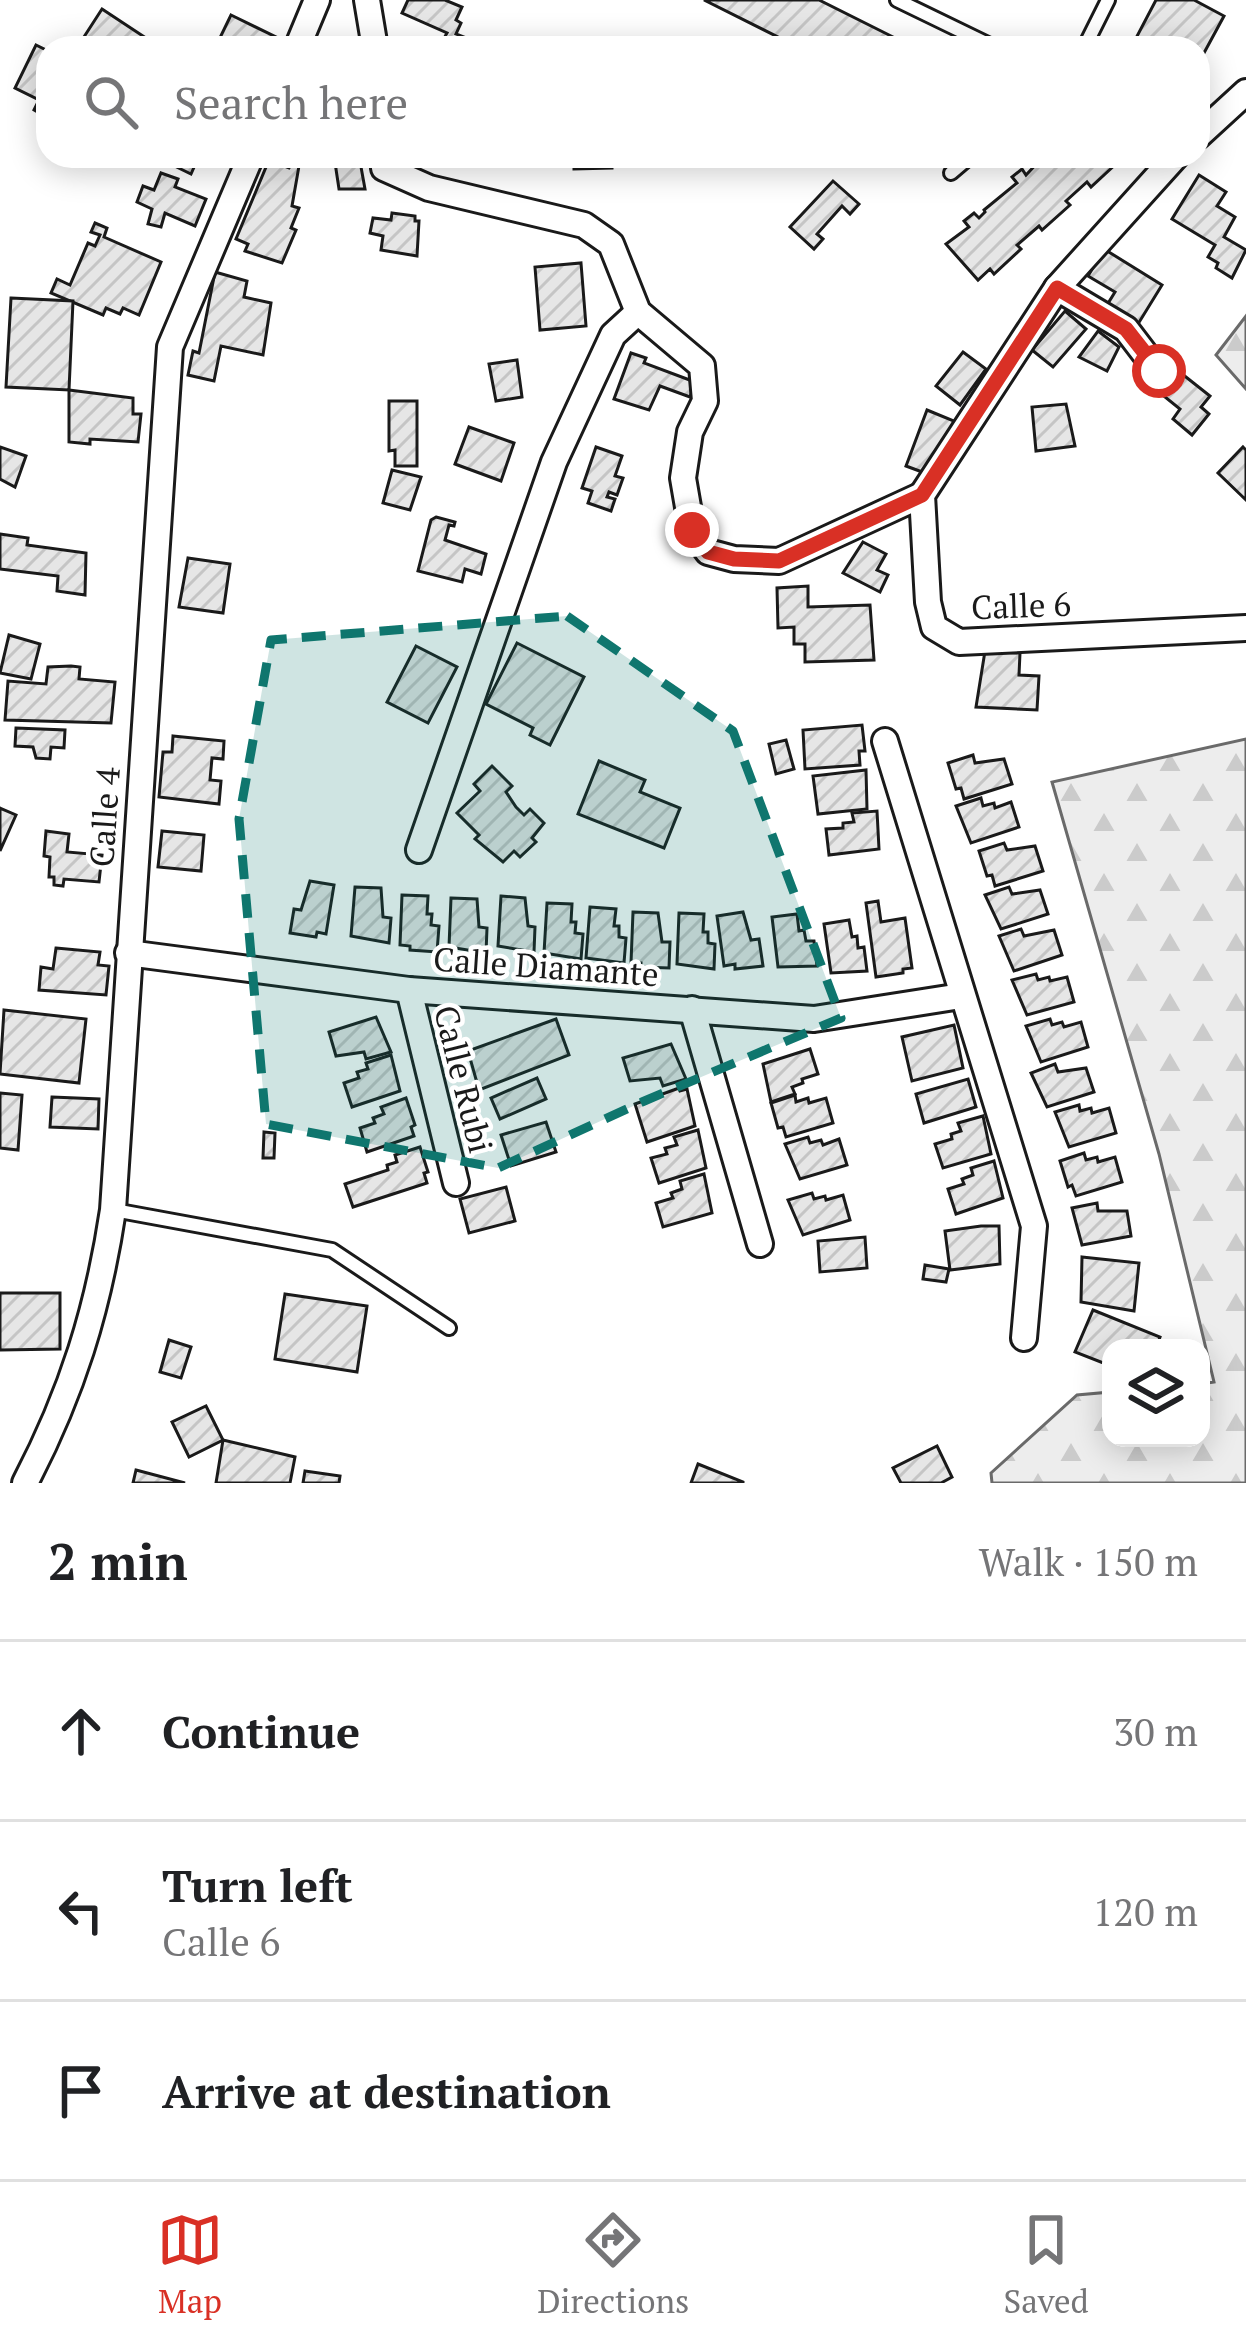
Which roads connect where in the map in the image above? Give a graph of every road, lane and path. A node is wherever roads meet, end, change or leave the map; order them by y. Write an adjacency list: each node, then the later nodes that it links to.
1 (317, 0): 5 (street)
2 (367, 0): 6 (street)
3 (897, 0): 7 (lane)
4 (1108, 0): 8 (lane)
5 (302, 36)
6 (372, 36)
7 (971, 36)
8 (1090, 36)
9 (1246, 92): 10 (street)
10 (1210, 125)
11 (246, 168): 23 (street, Calle 4)
12 (384, 168): 17 (street)
13 (957, 168): 15 (lane)
14 (1165, 168): 16 (street)
15 (951, 173)
16 (1057, 288): 18 (street); 19 (street)
17 (638, 312): 19 (street); 22 (street)
18 (1159, 371)
19 (922, 495): 20 (street, Calle 6)
20 (1246, 628)
21 (885, 741): 25 (street)
22 (418, 850)
23 (128, 953): 24 (street, Calle Diamante); 28 (street, Calle 4)
24 (409, 990): 26 (street, Calle Diamante); 27 (street, Calle Rubi)
25 (961, 996): 26 (street, Calle Diamante); 31 (street)
26 (692, 1009): 29 (street)
27 (456, 1183)
28 (112, 1210): 30 (lane); 32 (street, Calle 4)
29 (760, 1244)
30 (449, 1328)
31 (1024, 1338)
32 (25, 1483)

